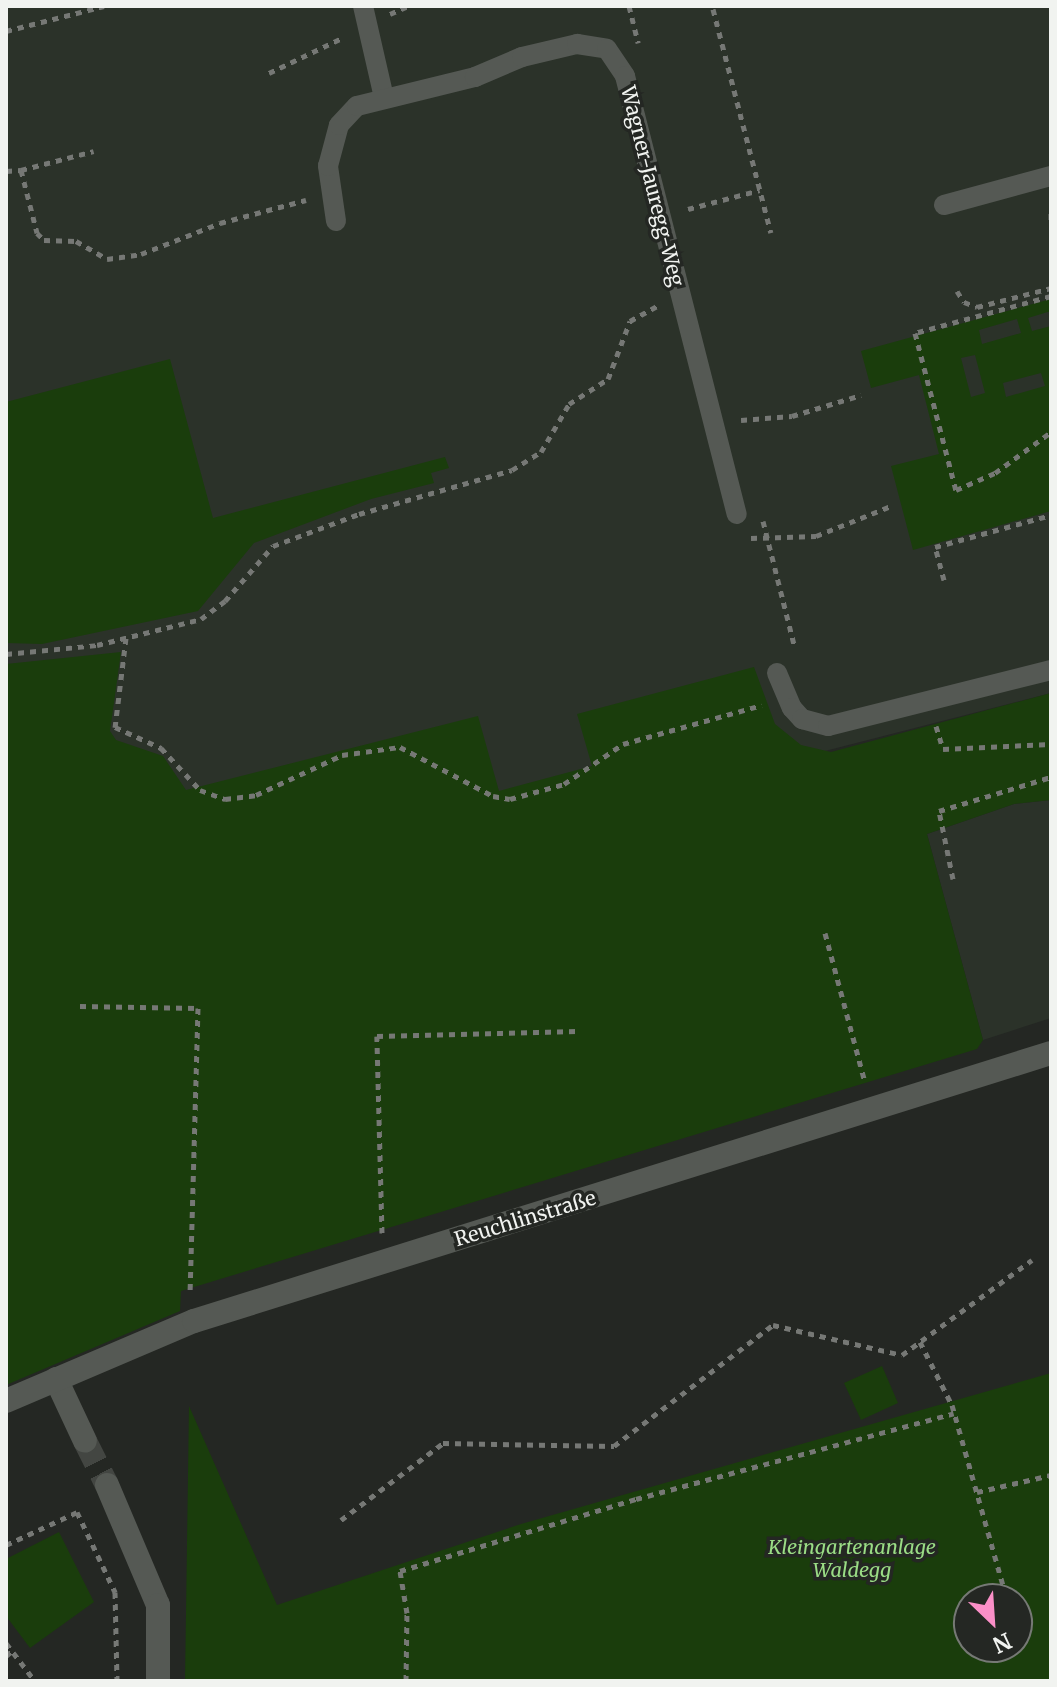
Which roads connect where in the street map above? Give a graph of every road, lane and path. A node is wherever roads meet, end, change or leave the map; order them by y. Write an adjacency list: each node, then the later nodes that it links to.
1 (104, 6): 5 (path)
2 (408, 6): 4 (path)
3 (713, 9): 12 (path)
4 (365, 16): 6 (path); 7 (lane)
5 (6, 31)
6 (269, 73)
7 (384, 98): 13 (lane, Wagner-Jauregg-Weg); 23 (lane, Wagner-Jauregg-Weg)
8 (94, 151): 9 (path)
9 (21, 170): 10 (path); 13 (path)
10 (6, 171)
11 (1051, 176): 14 (lane)
12 (760, 190): 15 (path); 19 (path)
13 (330, 194): 17 (lane, Wagner-Jauregg-Weg)
14 (944, 205)
15 (682, 210)
16 (1051, 213): 18 (path)
17 (336, 221)
18 (1051, 225)
19 (771, 233)
20 (1051, 288): 21 (path)
21 (957, 291)
22 (1051, 296): 26 (path)
23 (682, 298): 28 (lane, Wagner-Jauregg-Weg); 33 (path)
24 (861, 395): 25 (path)
25 (737, 420)
26 (1051, 432)
27 (891, 506): 31 (path)
28 (737, 514)
29 (1051, 515): 32 (path)
30 (746, 537): 31 (path)
31 (768, 539): 34 (path)
32 (944, 580)
33 (126, 638): 35 (path); 38 (path)
34 (794, 644)
35 (6, 654)
36 (1051, 670): 38 (lane)
37 (777, 673): 38 (lane)
38 (786, 698)
39 (1051, 744): 40 (path)
40 (943, 749)
41 (1051, 777): 42 (path)
42 (953, 879)
43 (825, 933): 47 (path)
44 (80, 1006): 50 (path)
45 (577, 1031): 49 (path)
46 (1051, 1053): 47 (street, Reuchlinstraße)
47 (873, 1110): 49 (street, Reuchlinstraße)
48 (1032, 1260): 51 (path)
49 (390, 1261): 50 (street, Reuchlinstraße)
50 (194, 1321): 52 (street, Reuchlinstraße)
51 (920, 1342): 54 (path); 59 (path)
52 (56, 1379): 53 (street, Reuchlinstraße); 55 (street)
53 (6, 1401)
54 (954, 1413): 58 (path); 68 (path)
55 (85, 1441)
56 (1051, 1475): 58 (path)
57 (107, 1485): 67 (street)
58 (977, 1492): 61 (path)
59 (341, 1520)
60 (6, 1545): 66 (path)
61 (1003, 1583)
62 (6, 1643): 63 (path)
63 (12, 1651): 64 (path); 65 (path)
64 (6, 1656)
65 (35, 1681)
66 (117, 1681)
67 (158, 1681)
68 (406, 1681)

